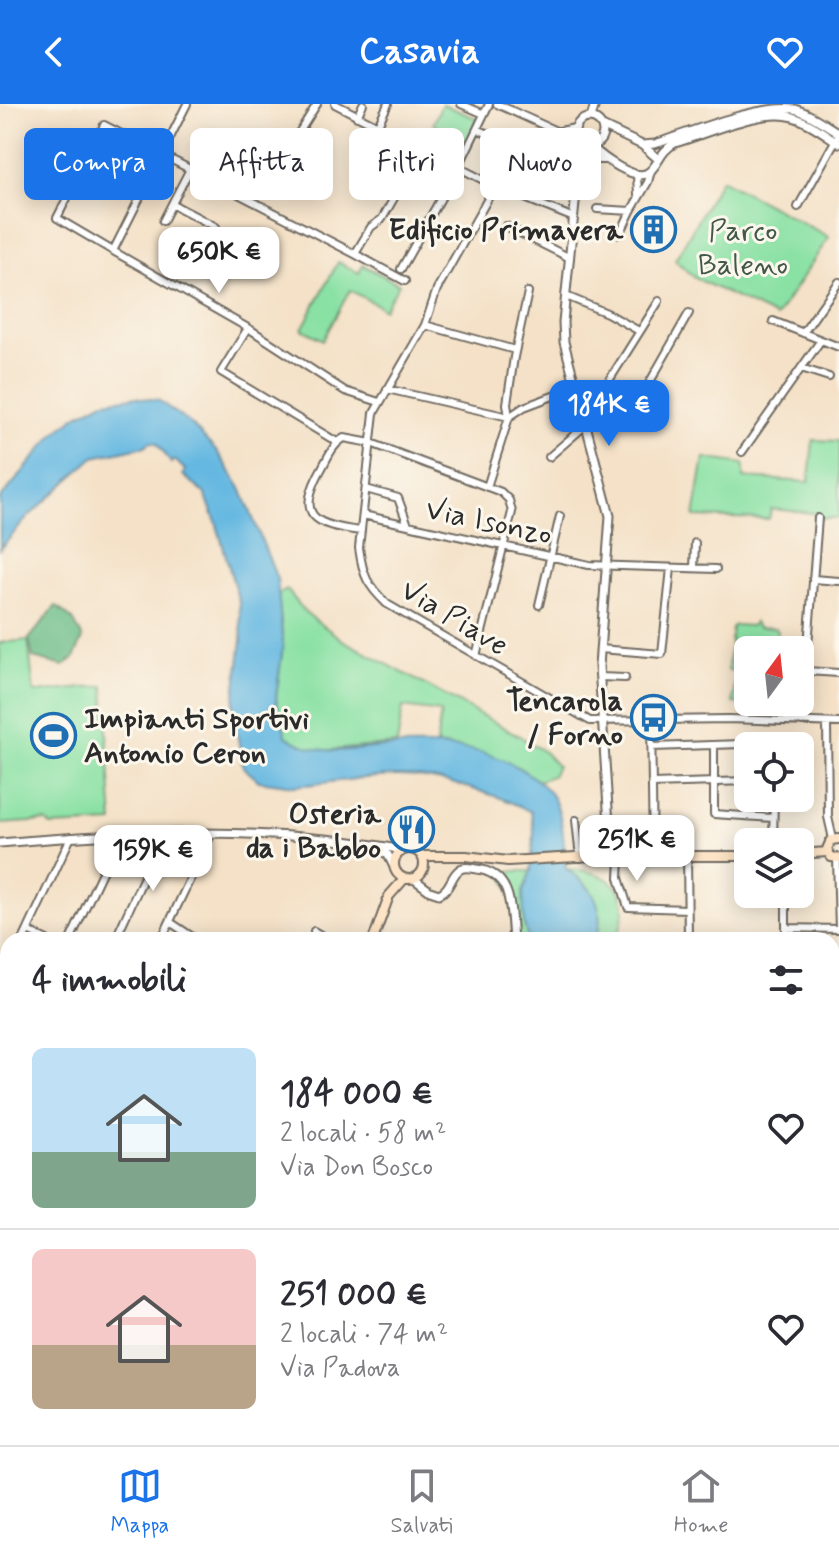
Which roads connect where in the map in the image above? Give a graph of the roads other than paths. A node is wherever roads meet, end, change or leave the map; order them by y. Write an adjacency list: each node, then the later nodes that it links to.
1 (187, 104): 20 (street)
2 (317, 104): 15 (street)
3 (335, 104): 11 (street)
4 (363, 104): 11 (street)
5 (388, 104): 14 (street)
6 (461, 104): 10 (street)
7 (489, 104): 10 (street)
8 (497, 104): 16 (street)
9 (595, 104): 12 (street)
10 (484, 114): 18 (street)
11 (357, 117): 14 (street)
12 (591, 118): 13 (street); 17 (street)
13 (602, 126): 22 (street); 23 (street)
14 (377, 127)
15 (302, 128)
16 (553, 128)
17 (575, 128)
18 (477, 129): 19 (street); 25 (street)
19 (480, 130)
20 (174, 131)
21 (838, 137): 23 (street); 26 (street); 43 (street)
22 (601, 140)
23 (642, 145): 26 (street)
24 (601, 155): 28 (street)
25 (464, 156)
26 (657, 158): 31 (street)
27 (601, 160): 28 (street)
28 (606, 160): 32 (street)
29 (174, 161): 30 (street)
30 (190, 169): 42 (street)
31 (651, 171): 32 (street); 33 (street)
32 (637, 175): 33 (street)
33 (638, 198): 45 (street)
34 (66, 200): 51 (street)
35 (139, 200): 51 (street)
36 (250, 200): 52 (street)
37 (393, 200): 52 (street)
38 (440, 200): 54 (street)
39 (487, 200): 62 (street)
40 (530, 200): 46 (street)
41 (576, 200): 46 (street)
42 (172, 204): 47 (street); 49 (street)
43 (798, 207)
44 (597, 209): 45 (street)
45 (631, 211): 50 (street)
46 (574, 218): 53 (street)
47 (163, 221)
48 (506, 226): 53 (street)
49 (216, 227)
50 (620, 234)
51 (113, 251): 63 (street)
52 (355, 254): 55 (street)
53 (570, 258): 58 (street)
54 (401, 269)
55 (405, 281)
56 (839, 282): 65 (street)
57 (528, 292): 68 (street)
58 (566, 296): 64 (street); 71 (street)
59 (659, 301): 64 (street)
60 (689, 313): 75 (street)
61 (773, 321): 65 (street)
62 (425, 325): 68 (street); 72 (street)
63 (248, 328): 73 (street); 78 (street)
64 (639, 331): 75 (street)
65 (803, 333): 66 (street)
66 (821, 340): 67 (street); 69 (street)
67 (839, 347)
68 (515, 350): 74 (street)
69 (801, 368): 70 (street); 80 (street)
70 (829, 377)
71 (577, 387): 74 (street); 75 (street)
72 (387, 389): 73 (street); 74 (street)
73 (379, 402): 79 (street, Via Piave)
74 (509, 417): 82 (street)
75 (586, 418): 76 (street); 77 (street)
76 (578, 435): 77 (street); 81 (street)
77 (590, 436): 92 (street)
78 (337, 442): 79 (street); 88 (street)
79 (371, 443): 82 (street); 83 (street, Via Piave)
80 (742, 452)
81 (549, 457)
82 (487, 487): 90 (street)
83 (366, 489): 84 (street, Via Piave); 87 (street)
84 (363, 515): 87 (street, Via Isonzo); 88 (street, Via Piave)
85 (560, 516): 91 (street)
86 (818, 518): 96 (street)
87 (408, 525): 90 (street, Via Isonzo)
88 (361, 531): 101 (street, Via Piave)
89 (695, 543): 94 (street)
90 (504, 547): 91 (street, Via Isonzo); 101 (street)
91 (551, 557): 92 (street, Via Isonzo); 98 (street)
92 (607, 567): 93 (street, Via Isonzo); 100 (street)
93 (671, 568): 94 (street, Via Isonzo); 100 (street)
94 (694, 568): 95 (street, Via Isonzo)
95 (716, 569)
96 (813, 579): 97 (street); 99 (street)
97 (839, 581)
98 (539, 605)
99 (809, 636)
100 (600, 649): 104 (street)
101 (476, 656): 108 (street, Via Piave)
102 (814, 671): 103 (street)
103 (839, 673)
104 (600, 677): 105 (street); 108 (street)
105 (625, 678)
106 (802, 716): 109 (street)
107 (651, 721): 108 (street); 109 (street); 114 (street)
108 (602, 722): 137 (street)
109 (802, 722): 110 (street)
110 (827, 723): 111 (street); 126 (street)
111 (839, 723)
112 (734, 744): 113 (street)
113 (714, 745): 114 (street); 116 (street)
114 (652, 747): 117 (street)
115 (734, 782): 116 (street)
116 (713, 783): 117 (street); 119 (street)
117 (652, 784): 132 (street)
118 (773, 812): 119 (street)
119 (773, 818): 121 (street)
120 (576, 820): 138 (street)
121 (773, 828)
122 (164, 833): 123 (street); 124 (street); 151 (street)
123 (212, 833): 128 (street); 146 (street)
124 (120, 834): 125 (street); 150 (street)
125 (71, 837): 127 (street); 149 (street)
126 (836, 839): 130 (main road)
127 (0, 843)
128 (374, 846): 129 (street); 140 (street)
129 (404, 850): 133 (main road); 140 (main road)
130 (827, 852): 131 (main road); 139 (main road)
131 (814, 853)
132 (657, 855): 134 (main road); 137 (main road)
133 (422, 856): 136 (main road); 141 (main road)
134 (687, 856): 135 (main road); 145 (street)
135 (734, 856)
136 (446, 857): 138 (main road); 141 (main road)
137 (616, 857): 138 (main road); 145 (street)
138 (580, 858)
139 (838, 860): 148 (street)
140 (394, 867): 142 (main road); 143 (main road)
141 (419, 874): 142 (main road); 155 (street)
142 (404, 879): 143 (main road)
143 (389, 896): 154 (main road)
144 (786, 908): 147 (street)
145 (687, 909): 156 (street)
146 (170, 922): 152 (street); 153 (street)
147 (786, 928): 148 (street); 157 (street)
148 (839, 929)
149 (28, 931)
150 (74, 932)
151 (119, 932)
152 (165, 932)
153 (185, 932)
154 (376, 932)
155 (512, 932)
156 (688, 932)
157 (786, 932)

